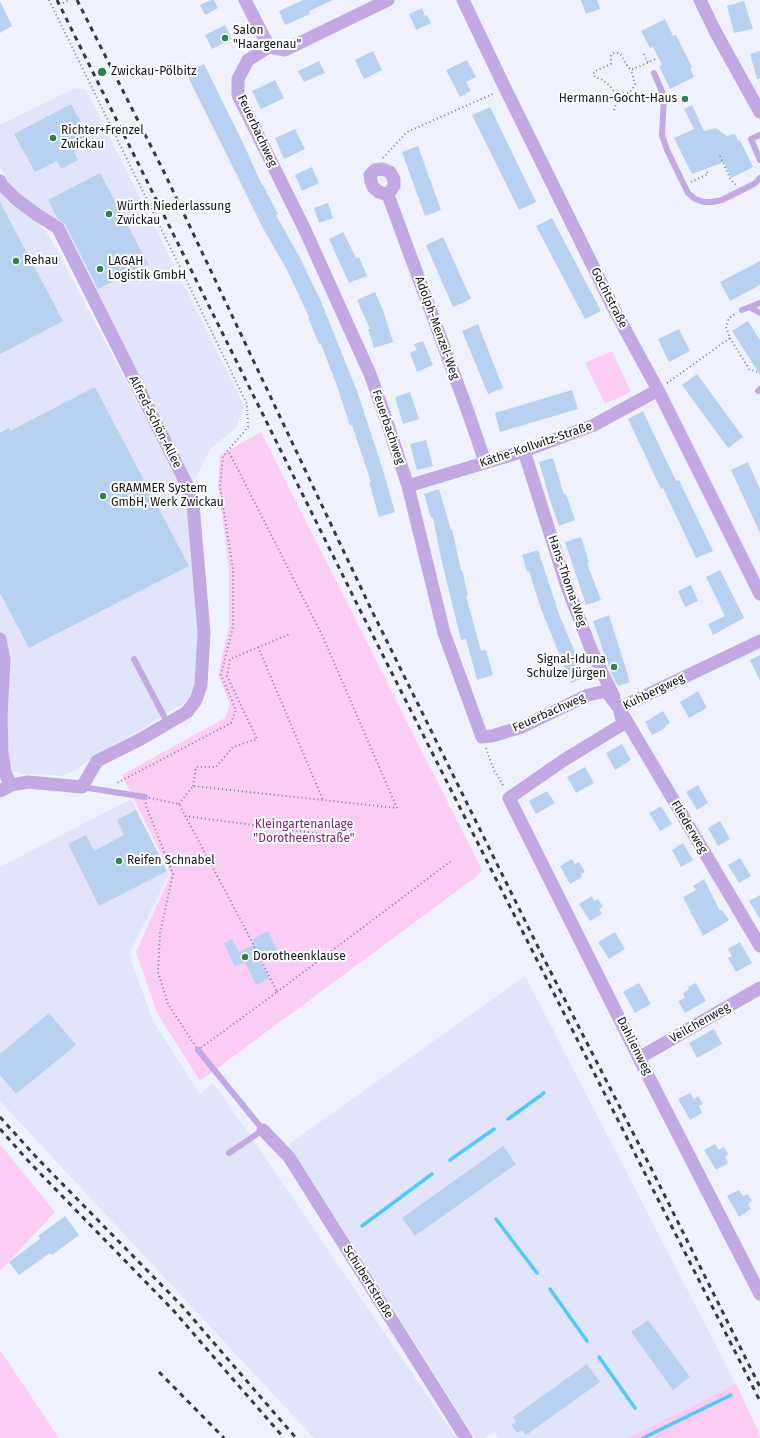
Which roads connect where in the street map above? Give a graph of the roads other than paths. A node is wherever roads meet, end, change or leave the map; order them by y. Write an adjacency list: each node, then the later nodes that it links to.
1 (245, 0): 5 (street)
2 (388, 0): 5 (street)
3 (463, 0): 17 (street, Gochtstraße)
4 (700, 0): 7 (street)
5 (269, 47): 20 (street, Feuerbachweg)
6 (654, 73): 10 (lane)
7 (760, 112)
8 (760, 135): 9 (lane)
9 (760, 160)
10 (760, 178)
11 (0, 181): 26 (street, Alfred-Schön-Allee)
12 (388, 195): 19 (street, Adolph-Menzel-Weg)
13 (760, 303): 14 (lane)
14 (751, 308): 15 (lane); 16 (lane)
15 (742, 310)
16 (760, 313)
17 (658, 390): 18 (street, Käthe-Kollwitz-Straße); 21 (street, Gochtstraße)
18 (524, 451): 19 (street, Käthe-Kollwitz-Straße); 25 (street, Hans-Thoma-Weg)
19 (485, 462): 20 (street, Käthe-Kollwitz-Straße)
20 (408, 486): 25 (street, Feuerbachweg)
21 (760, 594)
22 (0, 639): 28 (street)
23 (760, 641): 25 (street, Kuhbergweg)
24 (134, 659): 26 (lane)
25 (619, 708): 30 (street, Kuhbergweg); 31 (street, Fliederweg)
26 (168, 724): 27 (street, Alfred-Schön-Allee)
27 (82, 787): 28 (street); 29 (lane)
28 (5, 788)
29 (145, 797)
30 (509, 798): 34 (street, Dahlienweg)
31 (760, 946)
32 (760, 988): 34 (street, Veilchenweg)
33 (198, 1050): 35 (lane)
34 (639, 1058): 37 (street, Dahlienweg)
35 (263, 1130): 36 (lane); 38 (street, Schubertstraße)
36 (229, 1153)
37 (760, 1294)
38 (466, 1438)

